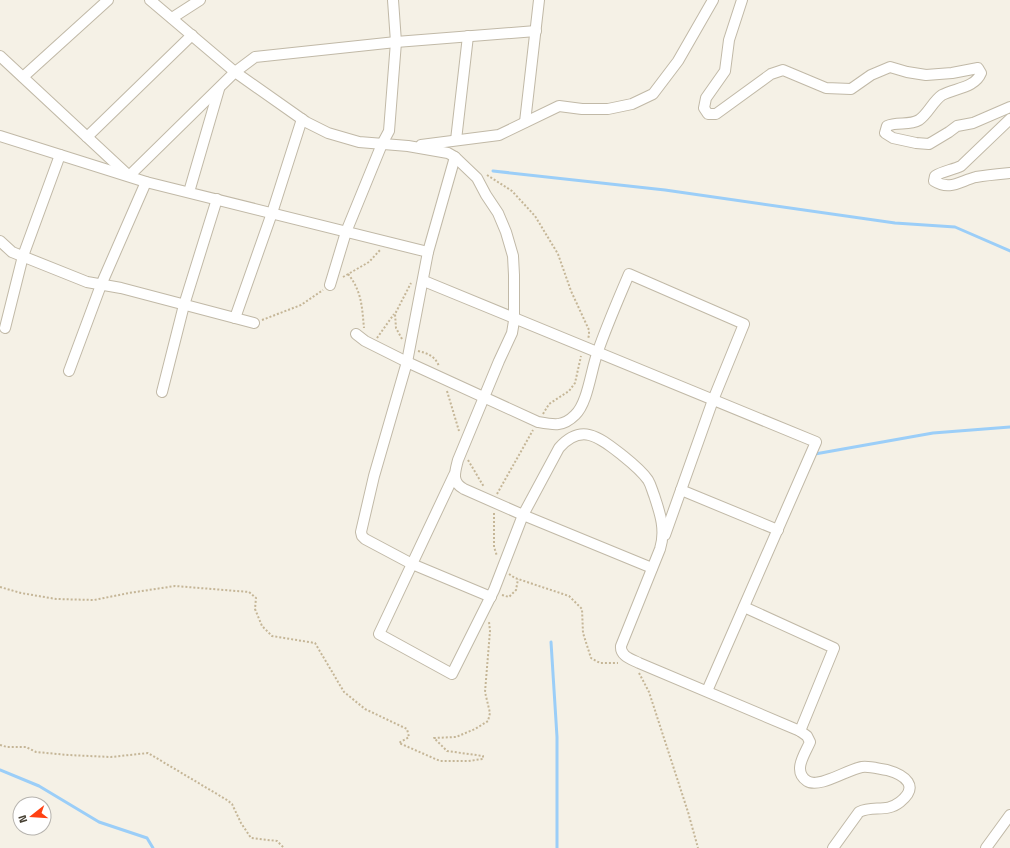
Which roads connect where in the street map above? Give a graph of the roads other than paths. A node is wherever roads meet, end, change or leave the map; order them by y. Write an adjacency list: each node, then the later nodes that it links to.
1 (108, 0): 15 (street)
2 (150, 0): 8 (street)
3 (200, 0): 8 (street)
4 (393, 0): 12 (street)
5 (539, 0): 9 (street)
6 (713, 0): 20 (street)
7 (742, 0): 17 (street)
8 (172, 18): 10 (street)
9 (536, 31): 11 (street); 20 (street)
10 (192, 35): 14 (street); 22 (street)
11 (468, 36): 12 (street); 23 (street)
12 (396, 42): 14 (street); 24 (street)
13 (0, 56): 15 (street)
14 (235, 72): 16 (street); 18 (street)
15 (23, 77): 22 (street)
16 (220, 87): 29 (street); 31 (street)
17 (1010, 107)
18 (302, 119): 24 (street); 33 (street)
19 (1010, 119): 28 (street)
20 (525, 122): 23 (street)
21 (0, 136): 26 (street)
22 (87, 137): 29 (street)
23 (456, 140): 25 (street)
24 (382, 144): 25 (street); 34 (street)
25 (408, 146): 27 (street)
26 (60, 155): 29 (street); 37 (street)
27 (455, 157): 36 (street); 42 (street)
28 (1010, 173)
29 (129, 176): 30 (street)
30 (146, 182): 31 (street); 39 (street)
31 (189, 192): 32 (street)
32 (217, 199): 33 (street); 41 (street)
33 (272, 213): 34 (street); 43 (street)
34 (346, 232): 36 (street); 40 (street)
35 (0, 241): 37 (street)
36 (428, 252): 38 (street)
37 (23, 256): 39 (street); 45 (street)
38 (424, 280): 42 (street); 48 (street)
39 (101, 285): 41 (street); 49 (street)
40 (330, 285)
41 (184, 305): 43 (street); 50 (street)
42 (514, 317): 47 (street); 51 (street)
43 (235, 318): 44 (street)
44 (254, 323)
45 (5, 328)
46 (356, 334): 48 (street)
47 (597, 352): 51 (street); 52 (street); 52 (street)
48 (407, 362): 51 (street); 58 (street)
49 (69, 371)
50 (162, 392)
51 (484, 397): 53 (street)
52 (713, 400): 54 (street); 56 (street)
53 (454, 476): 55 (street); 58 (street)
54 (681, 490): 56 (street); 57 (street)
55 (523, 515): 57 (street); 59 (street); 60 (street)
56 (778, 530): 61 (street)
57 (662, 543): 59 (street)
58 (412, 564): 60 (street); 60 (street)
59 (652, 568): 62 (street)
60 (493, 594)
61 (744, 607): 62 (street); 63 (street)
62 (707, 691): 63 (street)
63 (800, 731): 65 (street)
64 (1010, 815): 66 (street)
65 (833, 848)
66 (986, 848)

